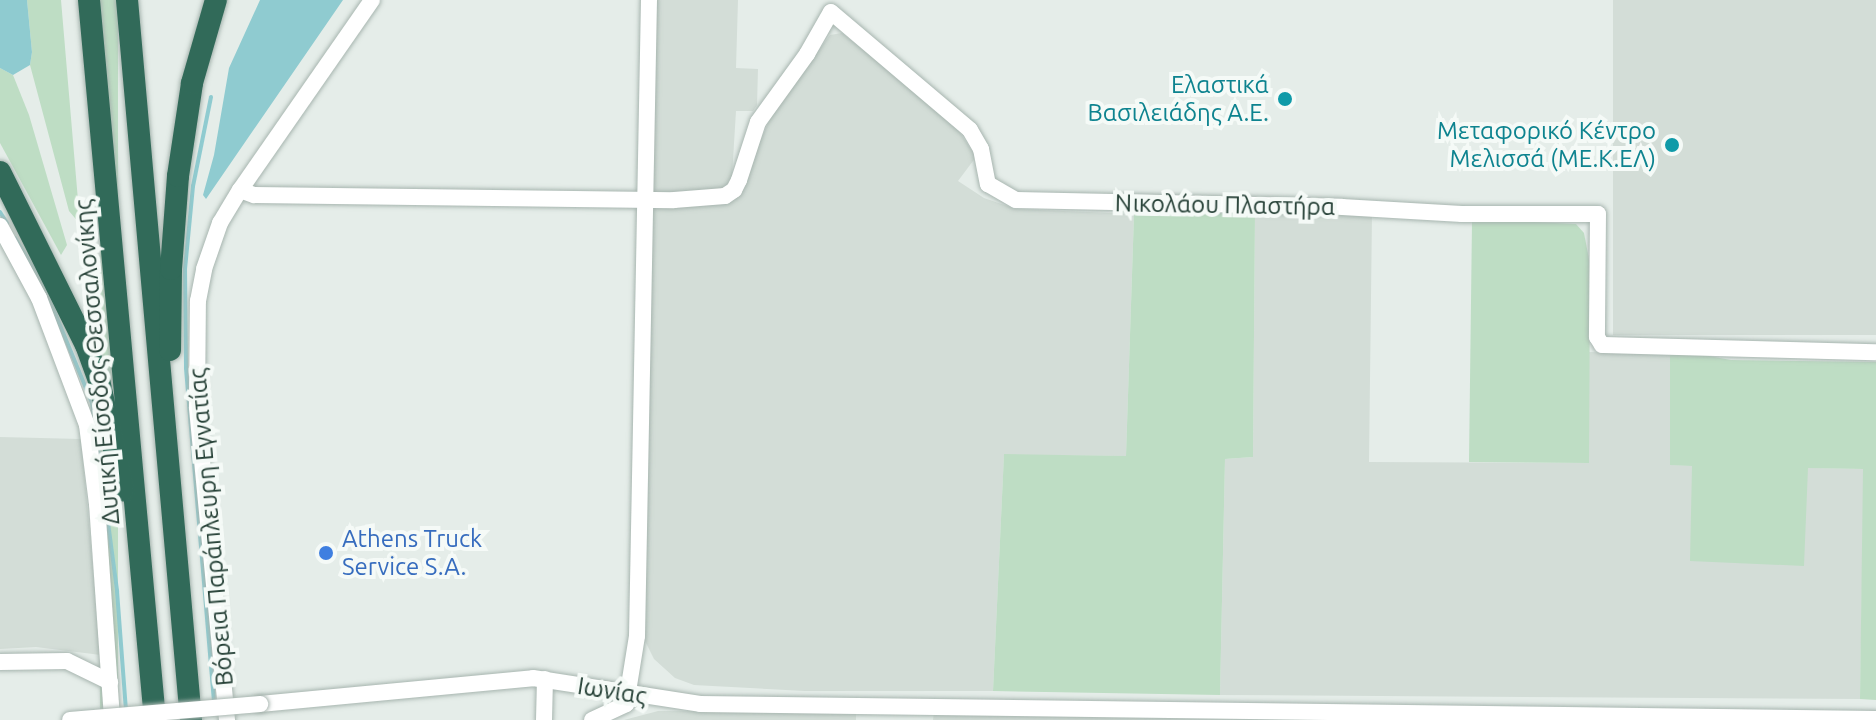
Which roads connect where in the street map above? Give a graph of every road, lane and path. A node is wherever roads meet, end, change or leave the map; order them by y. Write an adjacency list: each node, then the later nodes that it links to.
1 (89, 0): 12 (highway, Δυτική Είσοδος Θεσσαλονίκης)
2 (127, 0): 11 (highway)
3 (216, 0): 11 (highway)
4 (372, 0): 7 (street, Βόρεια Παράπλευρη Εγνατίας)
5 (649, 0): 8 (street)
6 (0, 172): 12 (highway)
7 (240, 190): 8 (street); 22 (street, Βόρεια Παράπλευρη Εγνατίας)
8 (644, 199): 10 (street, Νικολάου Πλαστήρα); 16 (street)
9 (0, 226): 15 (street)
10 (1876, 352)
11 (167, 468): 21 (highway)
12 (142, 556): 20 (highway, Δυτική Είσοδος Θεσσαλονίκης)
13 (0, 662): 15 (street)
14 (545, 679): 16 (street, Ιωνίας); 18 (street, Ιωνίας, bridge); 23 (street)
15 (110, 682): 19 (street)
16 (630, 695): 17 (street, Ιωνίας); 24 (street)
17 (1876, 719)
18 (70, 720)
19 (112, 720)
20 (155, 720)
21 (191, 720)
22 (227, 720)
23 (544, 720)
24 (592, 720)

